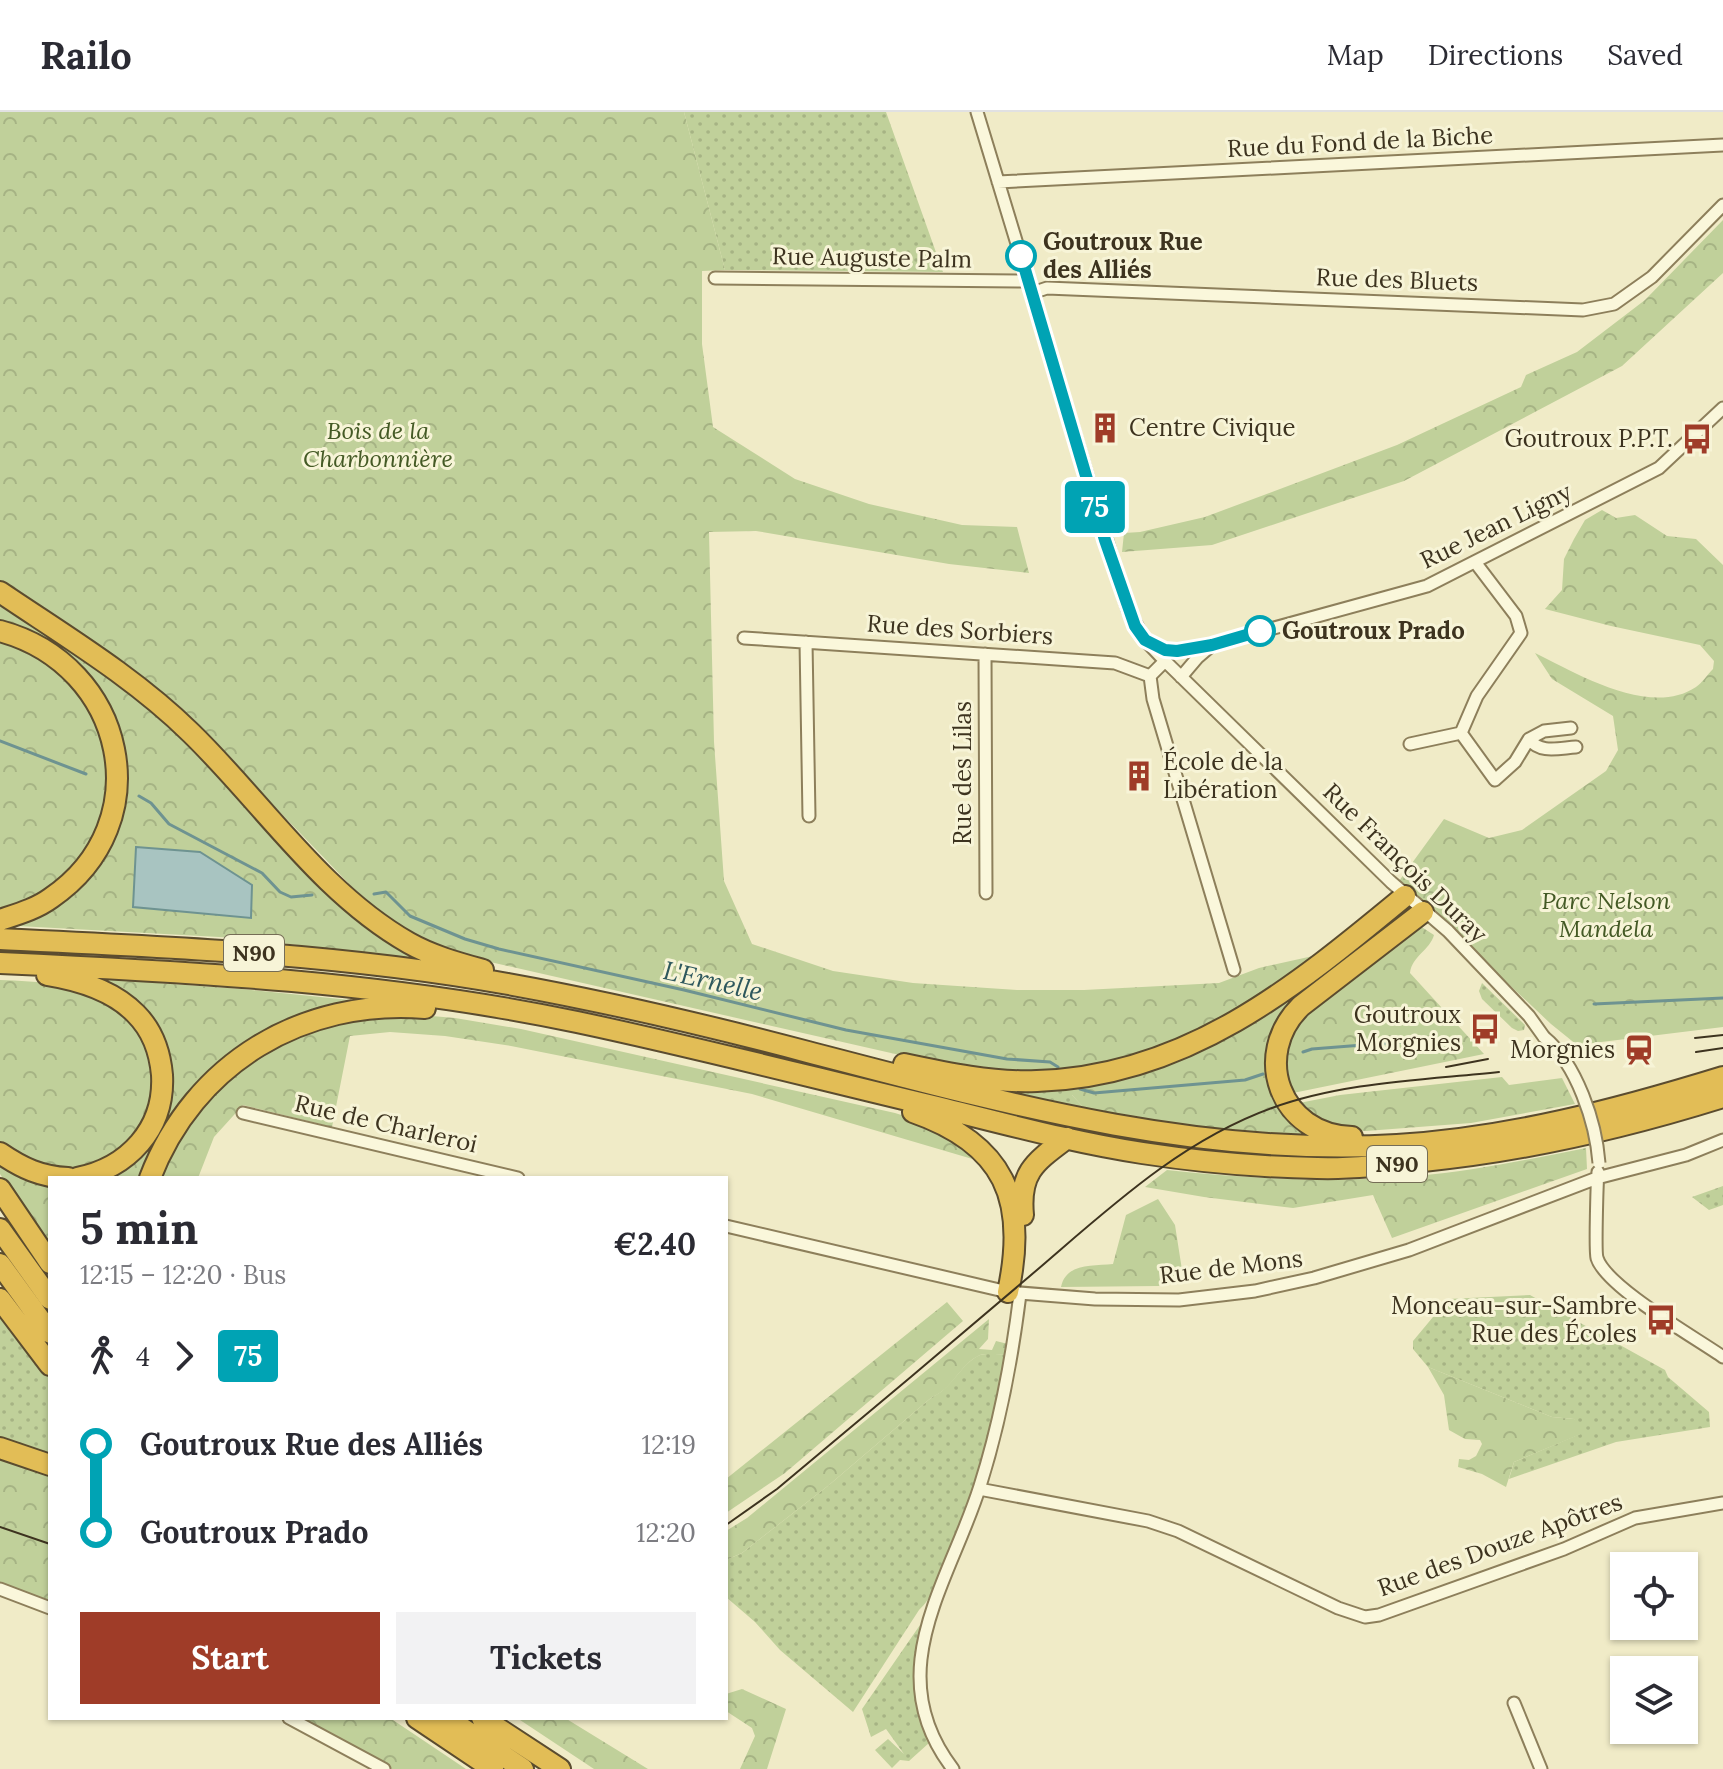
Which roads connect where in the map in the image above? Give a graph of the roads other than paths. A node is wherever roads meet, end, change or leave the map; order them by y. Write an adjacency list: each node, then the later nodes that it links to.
1 (977, 112): 3 (street, Rue François Duray)
2 (1723, 145): 3 (street, Rue du Fond de la Biche)
3 (998, 182): 6 (street, Rue François Duray)
4 (1723, 205): 6 (street, Rue des Bluets)
5 (715, 278): 6 (street, Rue Auguste Palm)
6 (1030, 287): 14 (street, Rue François Duray)
7 (1723, 408): 8 (street, Rue Jean Ligny)
8 (1475, 562): 16 (street, Rue Jean Ligny); 18 (street)
9 (0, 592): 30 (highway)
10 (0, 631): 26 (highway)
11 (744, 638): 12 (street, Rue des Sorbiers)
12 (806, 642): 13 (street, Rue des Sorbiers); 22 (street)
13 (985, 654): 15 (street, Rue des Sorbiers); 23 (street, Rue des Lilas)
14 (1165, 661): 15 (street); 16 (street, Rue François Duray)
15 (1150, 676): 29 (street)
16 (1181, 677): 24 (street, Rue François Duray)
17 (1571, 728): 19 (street)
18 (1461, 733): 19 (street); 20 (street)
19 (1529, 739): 21 (street)
20 (1410, 744)
21 (1576, 747)
22 (809, 816)
23 (986, 893)
24 (1405, 896): 25 (street, Rue François Duray); 32 (highway)
25 (1423, 912): 39 (highway); 45 (street, Rue François Duray, bridge)
26 (0, 920)
27 (0, 939): 30 (highway, N90)
28 (0, 964): 31 (highway, N90); 41 (highway)
29 (1234, 970)
30 (507, 984): 32 (highway, N90)
31 (487, 1006): 34 (highway, N90); 42 (highway)
32 (806, 1051): 39 (highway, N90)
33 (1723, 1077): 39 (highway, N90)
34 (882, 1094): 37 (highway, N90); 51 (highway)
35 (1723, 1097): 37 (highway, N90)
36 (243, 1113): 43 (street, Rue de Charleroi)
37 (1067, 1138): 51 (highway)
38 (1723, 1140): 45 (street, Rue de Mons)
39 (1395, 1145)
40 (0, 1153): 44 (highway)
41 (88, 1176)
42 (151, 1176)
43 (510, 1176)
44 (48, 1177)
45 (1597, 1178): 51 (street, Rue de Mons); 55 (street, Rue François Duray)
46 (0, 1189): 49 (highway)
47 (728, 1226): 51 (street, Rue de Mons)
48 (0, 1229): 52 (highway)
49 (48, 1260)
50 (0, 1264): 54 (highway)
51 (1014, 1293): 59 (street)
52 (48, 1296)
53 (0, 1299): 56 (highway)
54 (48, 1330)
55 (1723, 1357)
56 (48, 1362)
57 (0, 1448): 58 (highway)
58 (48, 1464)
59 (979, 1489): 60 (street, Rue des Douze Apôtres); 74 (street)
60 (1723, 1503)
61 (0, 1589): 62 (street)
62 (48, 1607)
63 (1514, 1703): 75 (street)
64 (293, 1720): 69 (street)
65 (420, 1720): 70 (highway)
66 (450, 1720): 71 (highway)
67 (485, 1720): 72 (highway)
68 (504, 1720): 73 (highway)
69 (384, 1769)
70 (493, 1769)
71 (523, 1769)
72 (560, 1769)
73 (571, 1769)
74 (953, 1769)
75 (1541, 1769)

